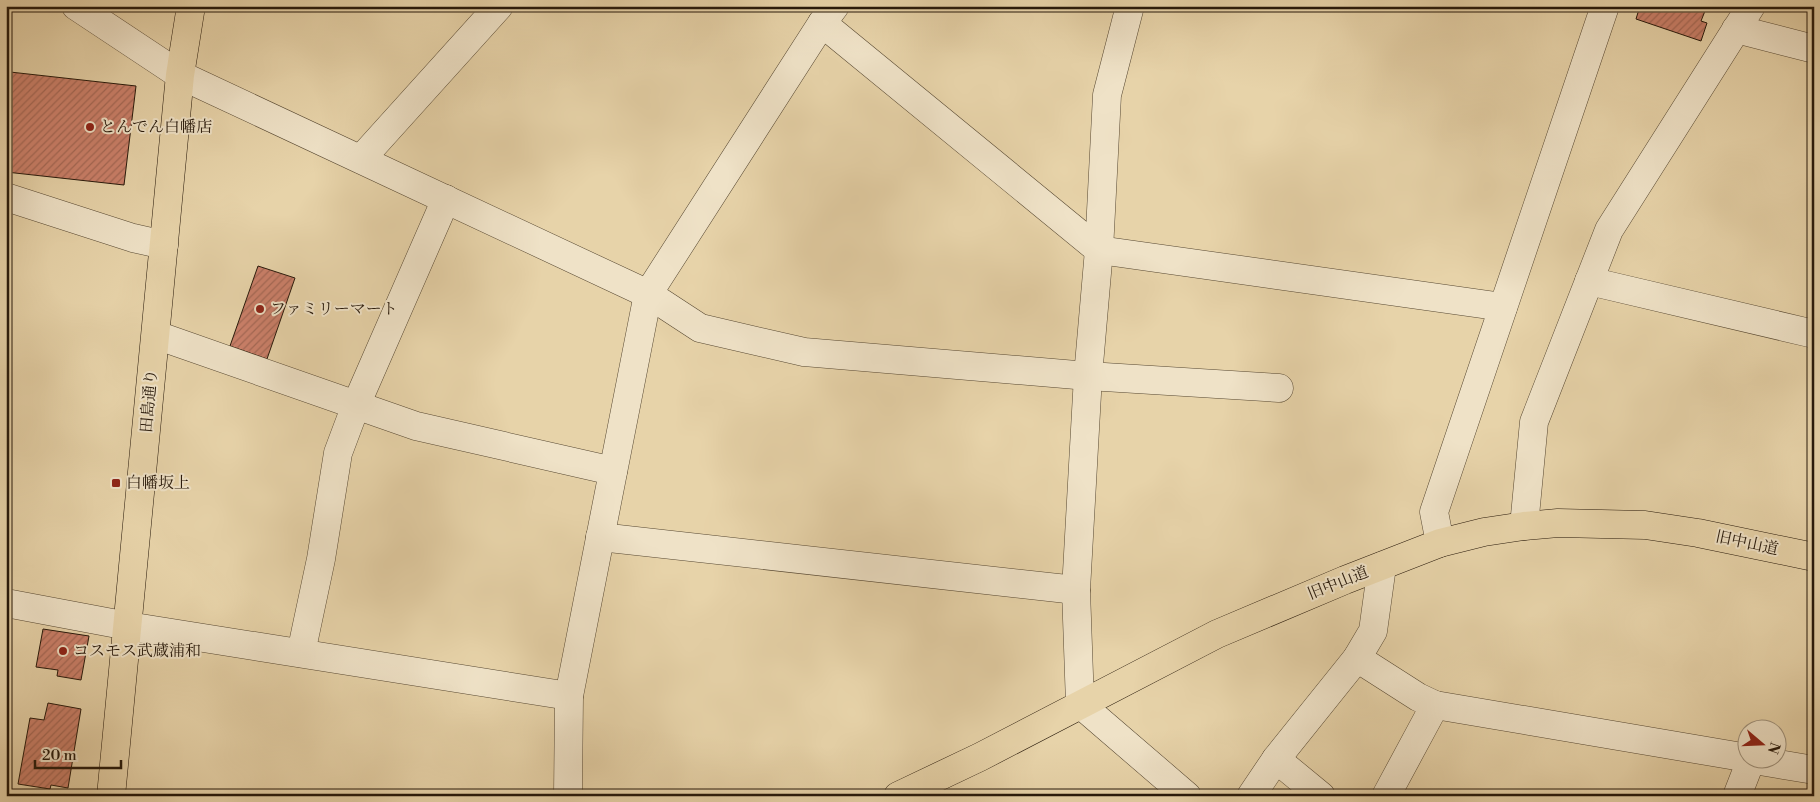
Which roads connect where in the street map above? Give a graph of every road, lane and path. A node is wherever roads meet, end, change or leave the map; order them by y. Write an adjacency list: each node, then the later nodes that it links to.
1 (76, 6): 10 (street)
2 (191, 6): 10 (main road, 田島通り)
3 (499, 6): 11 (street)
4 (1130, 6): 15 (street)
5 (1605, 6): 18 (street)
6 (1751, 6): 8 (street)
7 (828, 14): 15 (street); 17 (street)
8 (1736, 29): 9 (street); 16 (street)
9 (1814, 49)
10 (180, 75): 11 (street); 14 (main road, 田島通り)
11 (361, 159): 13 (street)
12 (6, 197): 14 (street)
13 (446, 199): 17 (street); 23 (street)
14 (164, 245): 20 (main road, 田島通り)
15 (1099, 250): 18 (street); 21 (street)
16 (1589, 281): 19 (street); 25 (street)
17 (648, 294): 21 (street); 24 (street)
18 (1503, 308): 27 (street)
19 (1814, 334)
20 (156, 335): 23 (street); 32 (main road, 田島通り)
21 (1088, 376): 22 (street); 30 (street)
22 (1279, 388)
23 (356, 405): 24 (street); 33 (street)
24 (613, 471): 26 (street)
25 (1524, 526): 27 (main road, 旧中山道); 28 (main road, 旧中山道)
26 (600, 537): 30 (street); 35 (street)
27 (1440, 543): 29 (main road, 旧中山道)
28 (1814, 557)
29 (1382, 566): 34 (street); 36 (main road, 旧中山道)
30 (1076, 590): 36 (street)
31 (6, 603): 32 (street)
32 (128, 626): 33 (street); 43 (main road, 田島通り)
33 (301, 653): 35 (street)
34 (1357, 658): 37 (street); 39 (street)
35 (569, 696): 44 (street)
36 (1080, 704): 45 (main road, 旧中山道); 46 (street)
37 (1435, 705): 38 (street); 49 (street)
38 (1738, 757)
39 (1276, 759): 47 (street); 48 (street)
40 (1788, 765): 42 (street)
41 (1747, 770): 50 (street)
42 (1814, 770)
43 (111, 796)
44 (568, 796)
45 (898, 796)
46 (1187, 796)
47 (1251, 796)
48 (1322, 796)
49 (1386, 796)
50 (1737, 796)

